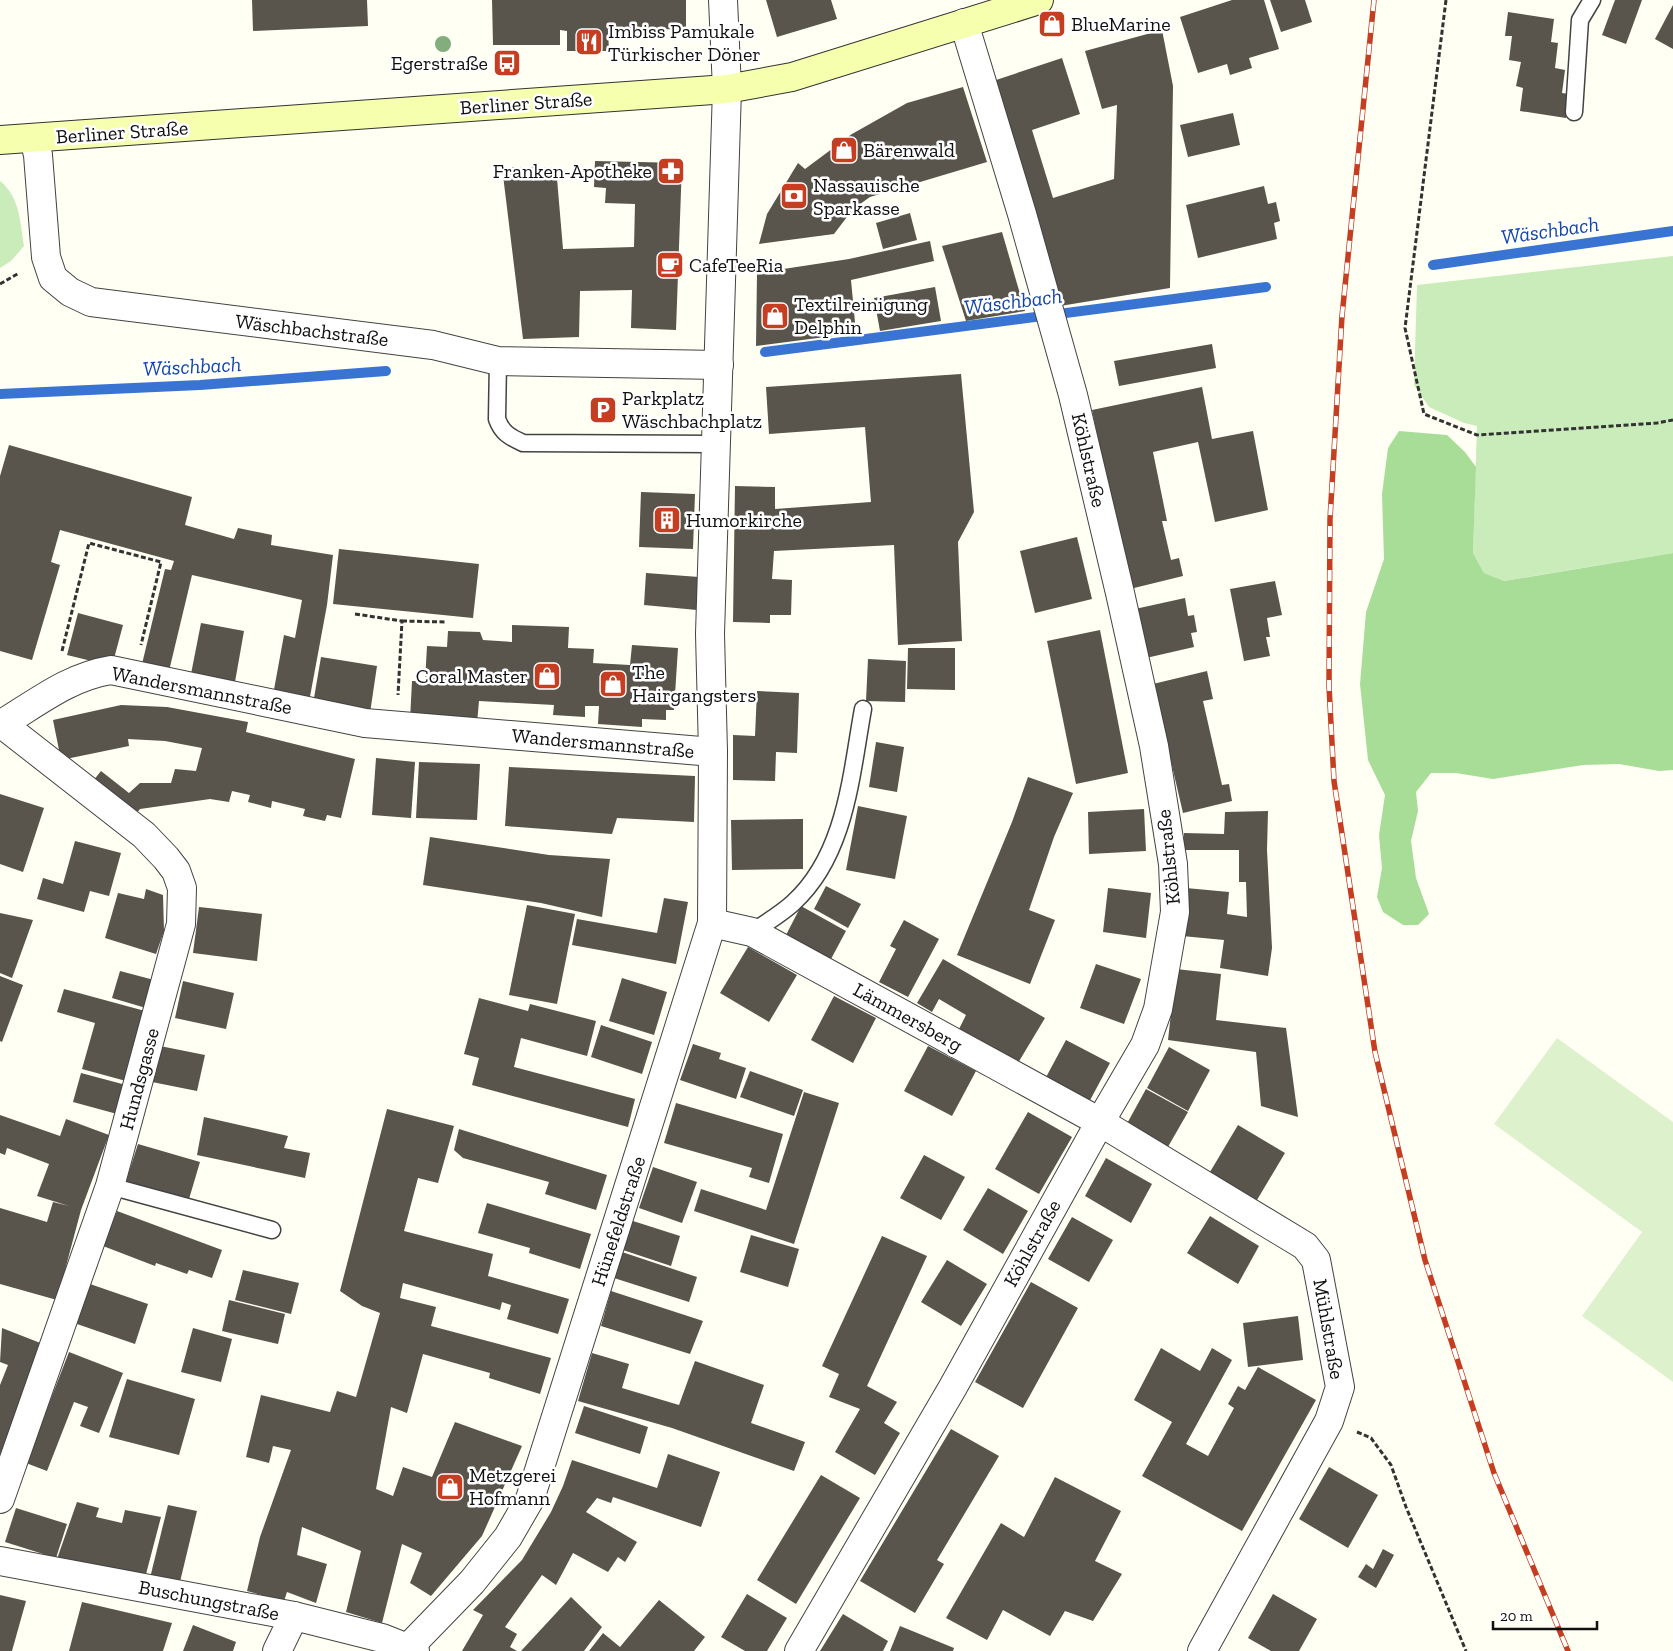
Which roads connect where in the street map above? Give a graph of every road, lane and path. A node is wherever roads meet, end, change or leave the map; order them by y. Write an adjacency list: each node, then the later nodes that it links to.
1 (723, 0): 6 (street)
2 (1039, 0): 5 (street, Berliner Straße)
3 (1446, 0): 12 (path)
4 (1592, 0): 7 (lane)
5 (964, 23): 6 (street, Berliner Straße); 25 (street, Köhlstraße)
6 (727, 89): 8 (street, Berliner Straße); 11 (street, Wandersmannstraße)
7 (1574, 112)
8 (34, 138): 9 (street, Berliner Straße); 10 (street, Wäschbachstraße)
9 (0, 140)
10 (498, 361): 11 (street, Wäschbachstraße); 13 (lane)
11 (719, 365): 13 (street, Wandersmannstraße)
12 (1673, 420)
13 (715, 444): 22 (street, Wandersmannstraße)
14 (355, 614): 15 (path)
15 (402, 621): 16 (path); 21 (path)
16 (445, 622)
17 (134, 674): 18 (street, Wandersmannstraße); 18 (path); 21 (street, Wandersmannstraße)
18 (52, 691): 20 (street, Wandersmannstraße)
19 (863, 709): 24 (lane)
20 (1, 725): 26 (street, Hundsgasse)
21 (397, 726): 22 (street, Wandersmannstraße)
22 (713, 752): 23 (street, Hünefeldstraße)
23 (712, 924): 24 (street, Lämmersberg); 32 (street, Hünefeldstraße)
24 (752, 932): 25 (street, Lämmersberg)
25 (1100, 1122): 28 (street, Mühlstraße); 34 (street, Köhlstraße)
26 (110, 1186): 27 (lane); 29 (street, Hundsgasse)
27 (272, 1230)
28 (1329, 1421): 35 (street, Mühlstraße); 36 (path)
29 (0, 1499)
30 (0, 1561): 31 (street, Buschungstraße)
31 (294, 1616): 32 (street, Buschungstraße); 33 (street)
32 (412, 1649)
33 (277, 1651)
34 (799, 1651)
35 (1202, 1651)
36 (1466, 1651)

